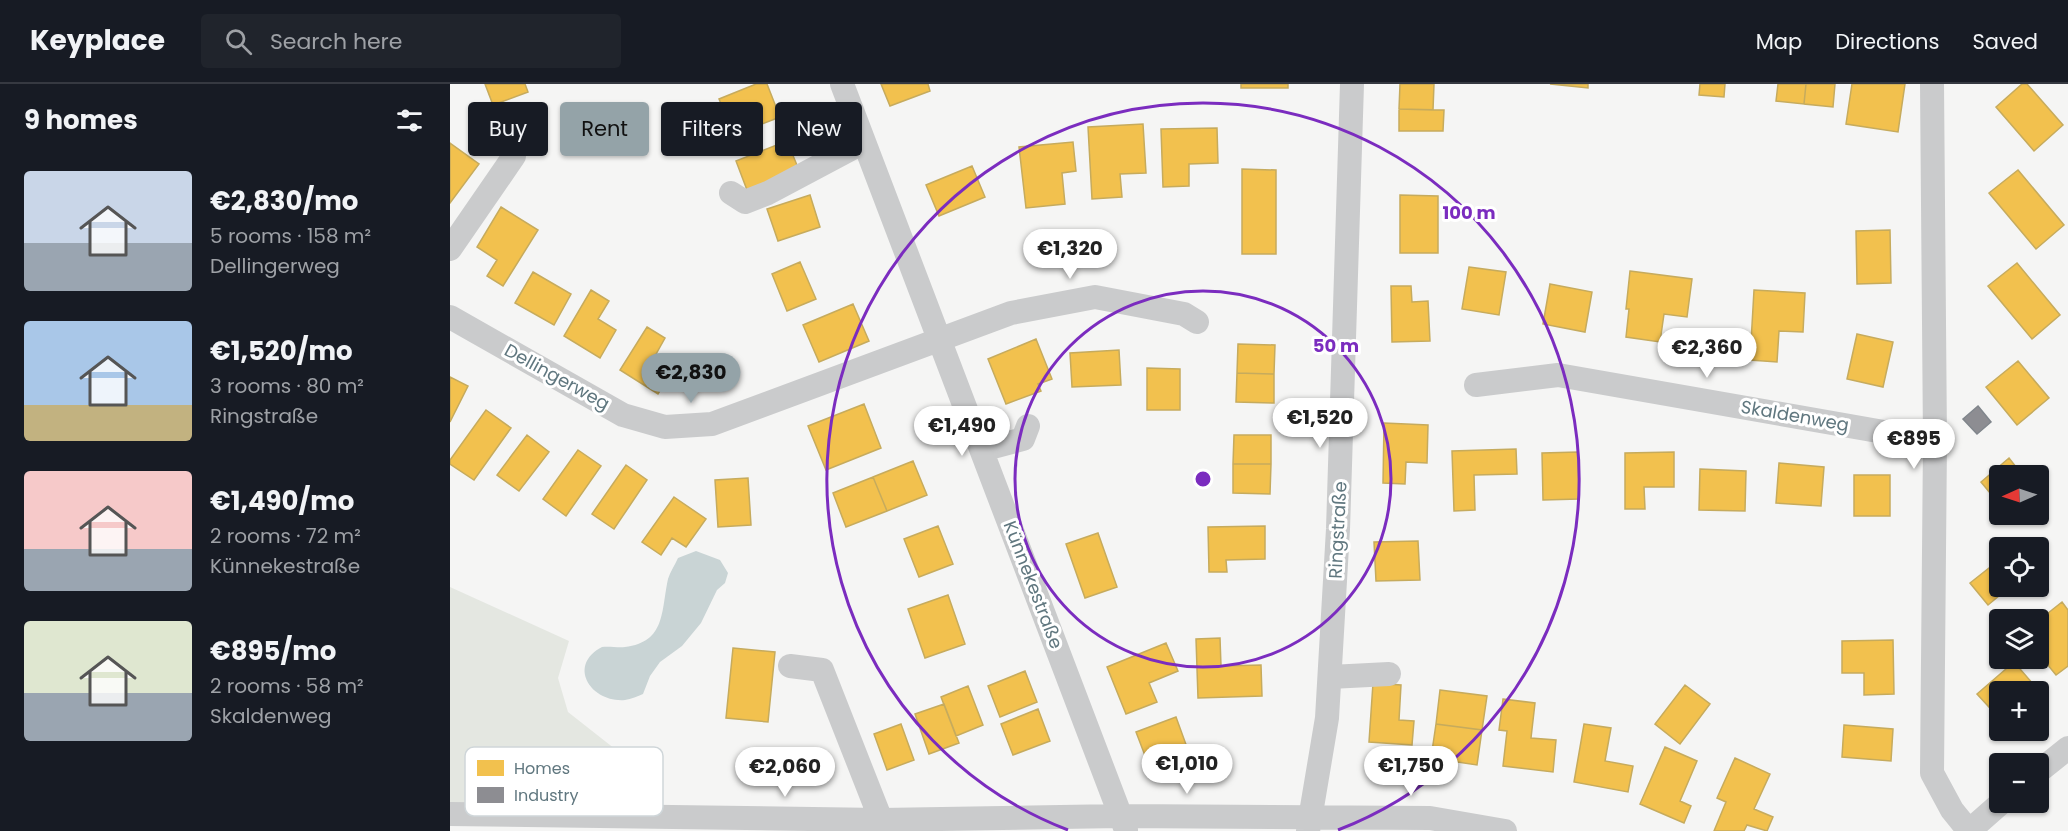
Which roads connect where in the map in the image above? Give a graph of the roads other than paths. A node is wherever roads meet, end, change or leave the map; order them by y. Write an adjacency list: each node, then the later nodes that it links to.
1 (842, 84): 4 (street, Künnekestraße)
2 (1352, 84): 17 (street, Ringstraße)
3 (1932, 84): 13 (street)
4 (864, 142): 6 (street); 10 (street, Künnekestraße)
5 (514, 156): 7 (street)
6 (731, 193)
7 (450, 249)
8 (450, 318): 10 (street, Dellingerweg)
9 (1197, 322): 10 (street)
10 (940, 339): 14 (street, Künnekestraße)
11 (1476, 386): 13 (street, Skaldenweg)
12 (1028, 426): 14 (street)
13 (1935, 441): 29 (street)
14 (982, 450): 26 (street, Künnekestraße)
15 (790, 666): 24 (street)
16 (1389, 674): 17 (street)
17 (1330, 677): 27 (street, Ringstraße)
18 (2068, 748): 19 (street)
19 (2049, 763)
20 (1989, 813): 29 (street)
21 (450, 814): 22 (street)
22 (465, 815)
23 (484, 816): 25 (street)
24 (881, 820): 25 (street); 26 (street)
25 (618, 824)
26 (1123, 824): 27 (street)
27 (1310, 824): 28 (street)
28 (1505, 831)
29 (1969, 831)

